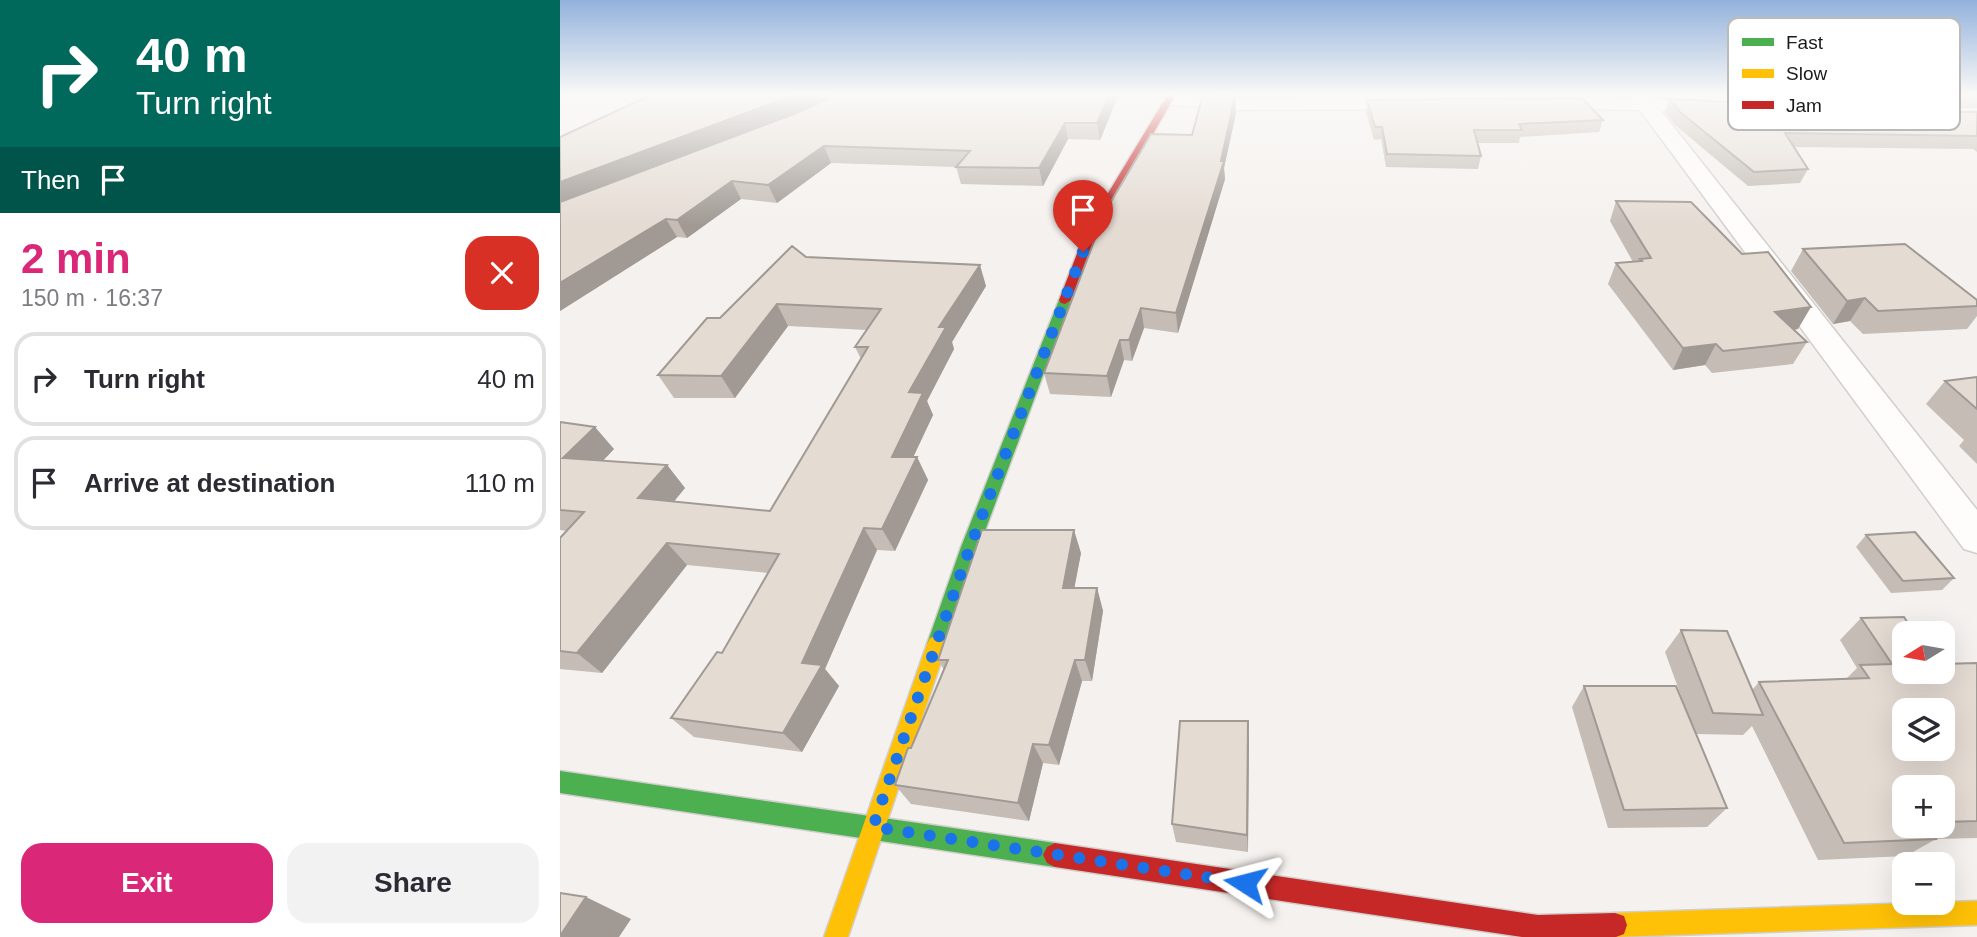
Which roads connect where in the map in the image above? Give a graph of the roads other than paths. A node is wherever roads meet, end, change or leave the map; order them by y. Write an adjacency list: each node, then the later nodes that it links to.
1 (1147, 138): 5 (street)
2 (1672, 138): 3 (street)
3 (1977, 538)
4 (560, 782): 5 (street)
5 (873, 827): 6 (street); 7 (street)
6 (1977, 913)
7 (836, 937)

